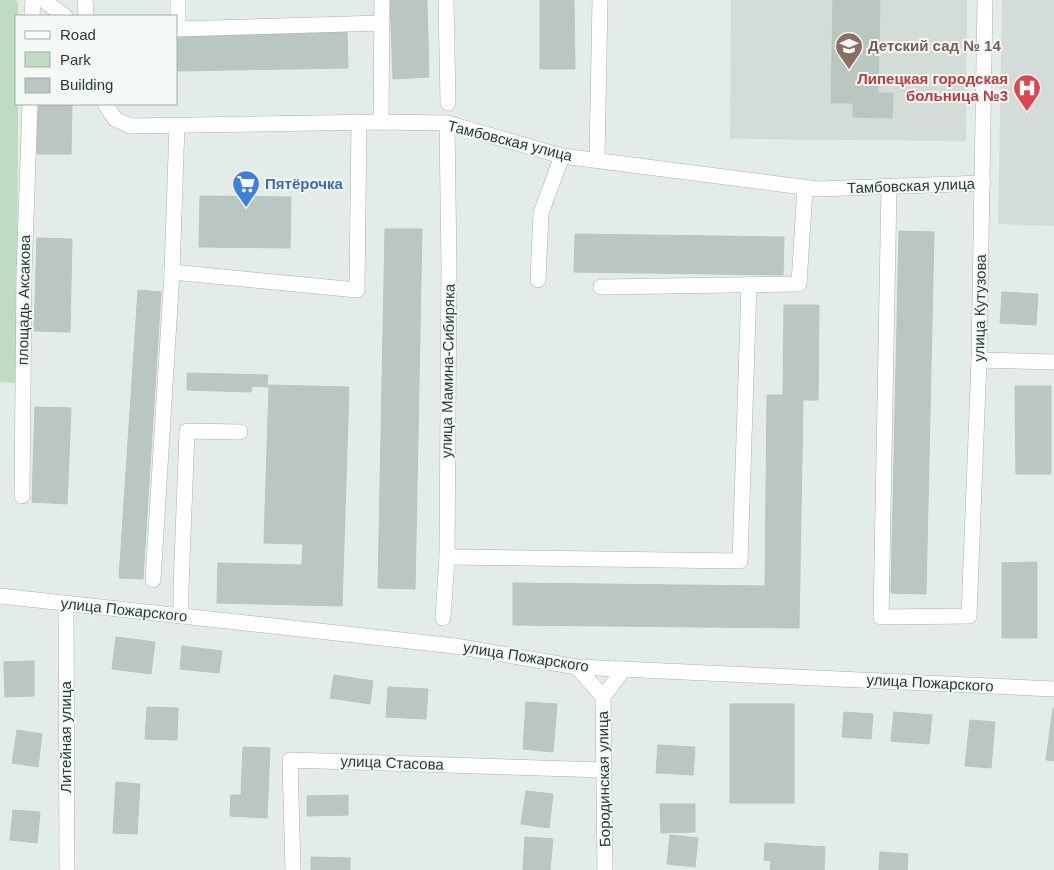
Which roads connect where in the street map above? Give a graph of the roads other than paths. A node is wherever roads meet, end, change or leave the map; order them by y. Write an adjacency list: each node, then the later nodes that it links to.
1 (33, 0): 9 (street)
2 (43, 0): 10 (street)
3 (85, 0): 11 (street)
4 (178, 0): 12 (street)
5 (382, 0): 13 (street)
6 (446, 0): 15 (street)
7 (600, 0): 23 (street)
8 (985, 0): 24 (street, улица Кутузова)
9 (32, 15)
10 (64, 15)
11 (86, 15)
12 (177, 15)
13 (382, 23): 14 (street); 19 (street)
14 (178, 29)
15 (448, 103)
16 (30, 105): 34 (street, площадь Аксакова)
17 (106, 105): 21 (street, Тамбовская улица)
18 (360, 122): 19 (street, Тамбовская улица); 21 (street, Тамбовская улица); 27 (street)
19 (381, 122): 20 (street, Тамбовская улица)
20 (447, 123): 22 (street, Тамбовская улица); 35 (street, улица Мамина-Сибиряка)
21 (177, 125): 27 (street)
22 (562, 156): 23 (street, Тамбовская улица); 28 (street)
23 (597, 160): 26 (street, Тамбовская улица)
24 (983, 183): 25 (street, Тамбовская улица); 31 (street, улица Кутузова)
25 (888, 187): 26 (street, Тамбовская улица); 31 (street, улица Кутузова)
26 (805, 188): 29 (street)
27 (172, 272): 36 (street)
28 (538, 280)
29 (749, 285): 30 (street); 35 (street)
30 (601, 287)
31 (979, 360): 32 (street)
32 (1054, 362)
33 (240, 432): 39 (street)
34 (22, 496)
35 (446, 557): 40 (street, улица Мамина-Сибиряка)
36 (153, 580)
37 (0, 596): 38 (street, улица Пожарского)
38 (66, 604): 39 (street, улица Пожарского); 46 (street, Литейная улица)
39 (181, 616): 41 (street, улица Пожарского)
40 (442, 618)
41 (577, 666): 42 (street, улица Пожарского); 44 (street, Бородинская улица)
42 (624, 669): 43 (street, улица Пожарского); 44 (street)
43 (1054, 689)
44 (603, 697): 45 (street, Бородинская улица)
45 (604, 770): 47 (street, улица Стасова); 48 (street, Бородинская улица)
46 (67, 870)
47 (293, 870)
48 (605, 870)

